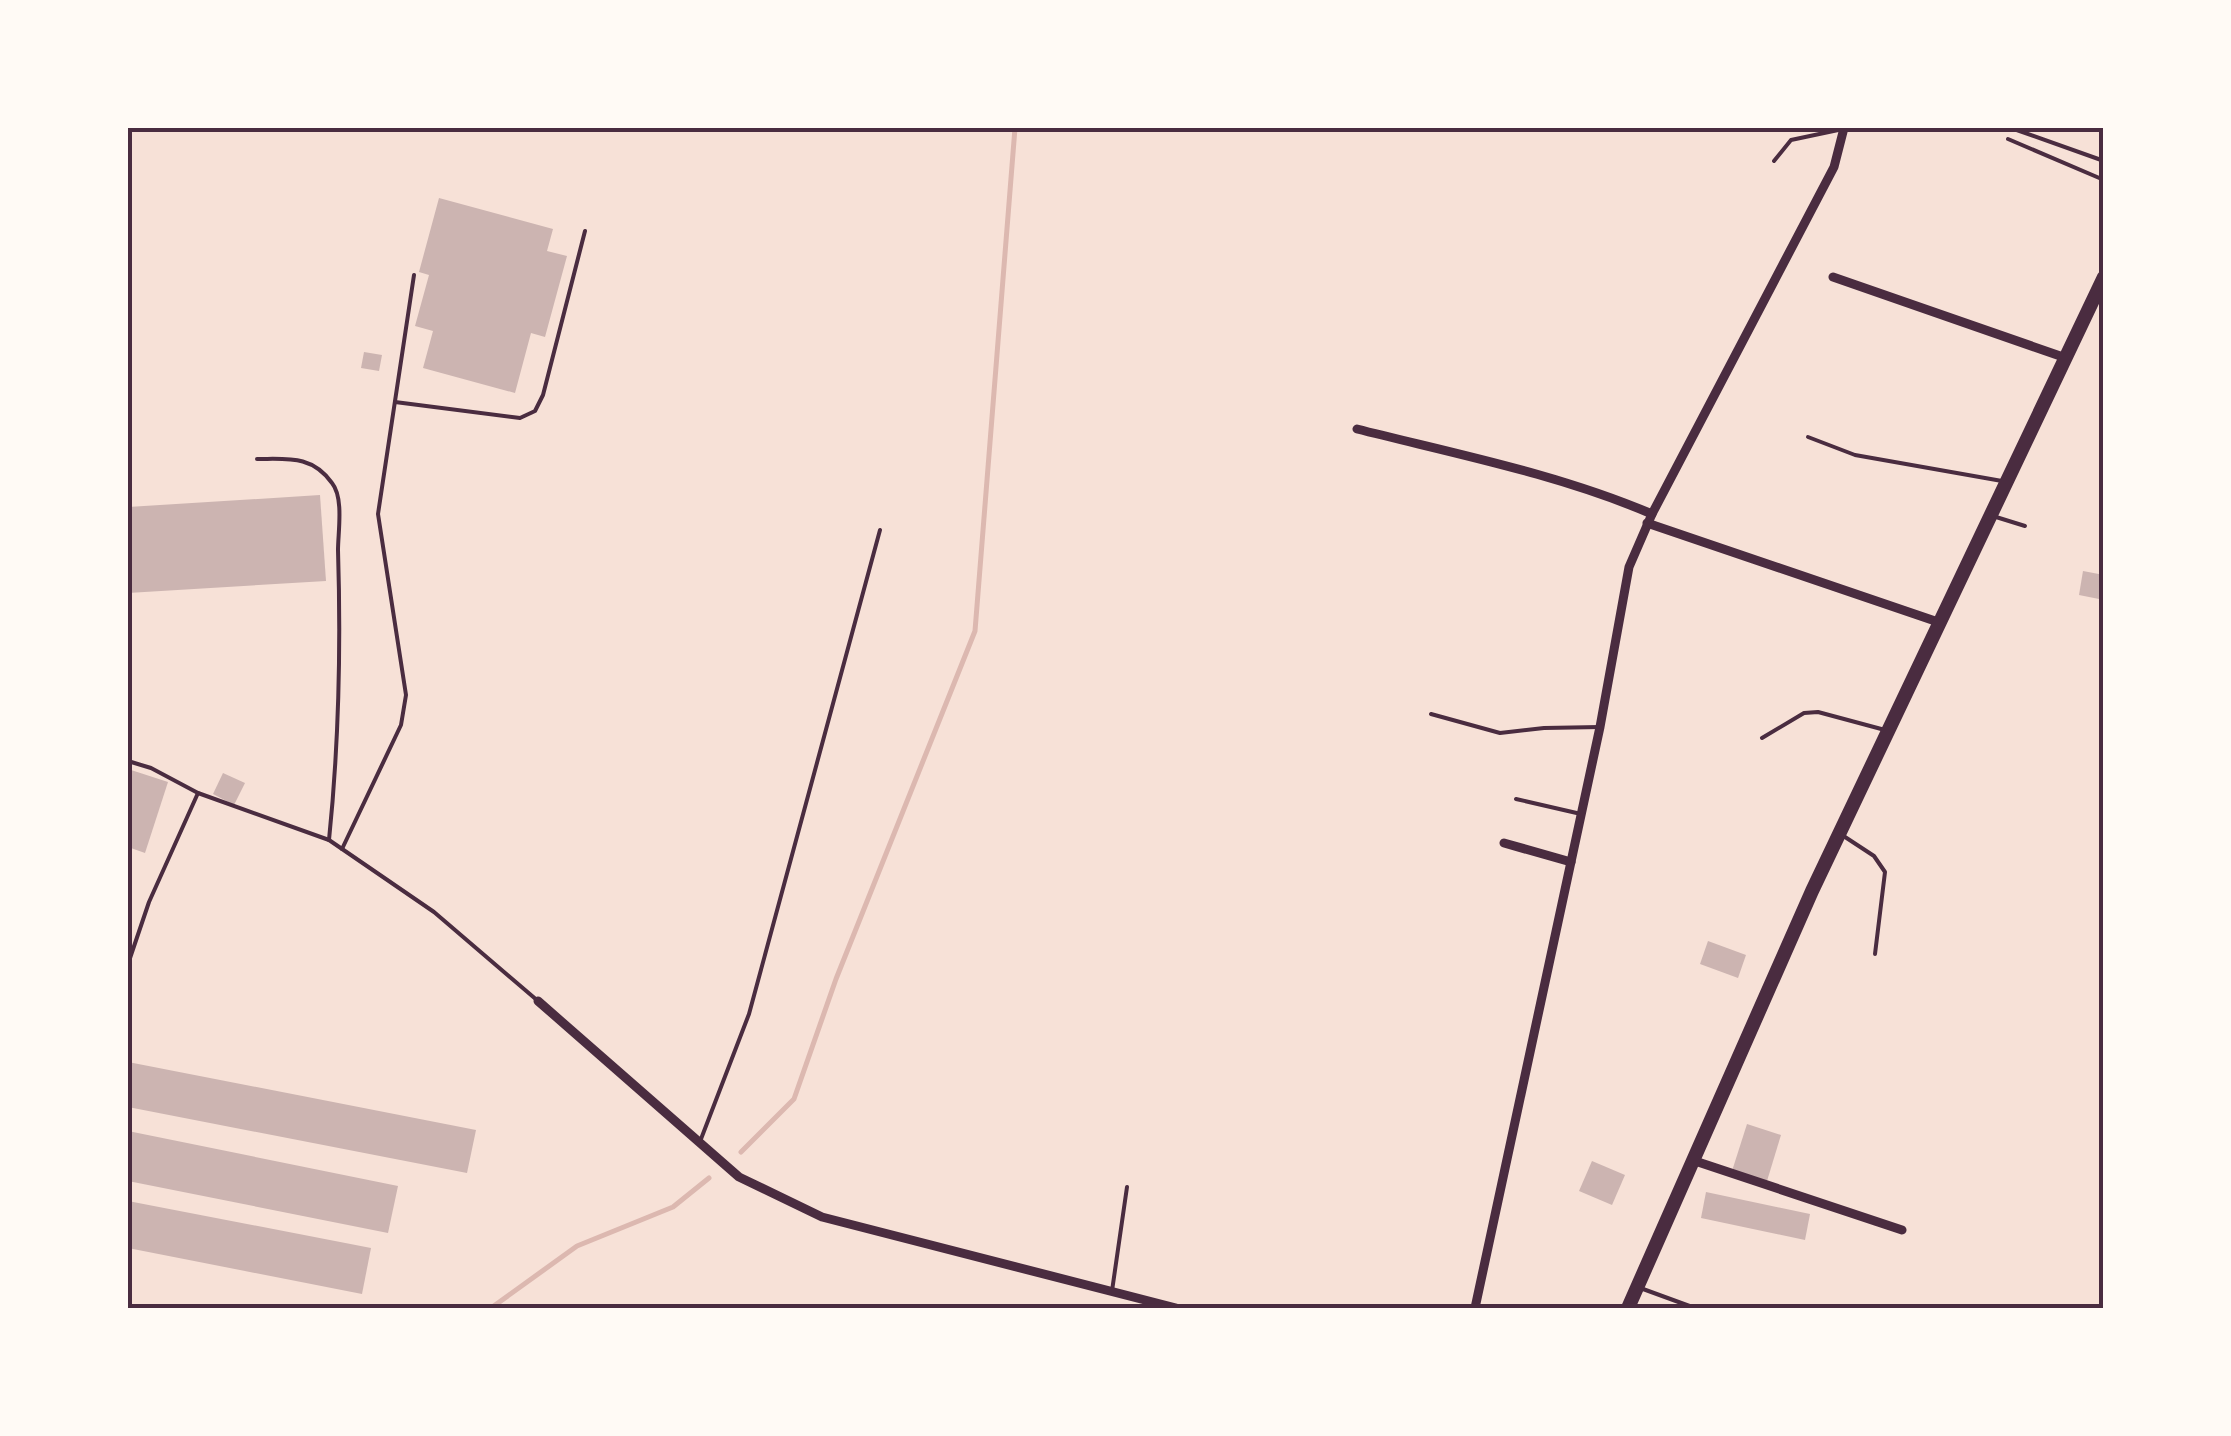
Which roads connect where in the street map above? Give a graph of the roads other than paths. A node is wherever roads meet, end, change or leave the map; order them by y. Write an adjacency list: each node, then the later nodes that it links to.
1 (1843, 128): 4 (lane); 18 (street)
2 (2011, 128): 5 (lane)
3 (2008, 138): 6 (lane)
4 (1774, 161)
5 (2104, 162)
6 (2104, 180)
7 (585, 231): 12 (lane)
8 (414, 274): 12 (lane)
9 (1834, 277): 11 (street)
10 (2104, 277): 11 (highway)
11 (2066, 358): 16 (highway)
12 (395, 402): 33 (lane)
13 (1357, 428): 18 (street)
14 (1808, 437): 16 (lane)
15 (257, 459): 31 (lane)
16 (2007, 482): 17 (highway)
17 (1992, 515): 19 (lane); 21 (highway)
18 (1650, 518): 21 (street); 23 (street)
19 (2025, 526)
20 (880, 530): 38 (lane)
21 (1941, 624): 24 (highway)
22 (1430, 714): 23 (lane)
23 (1600, 727): 29 (street)
24 (1890, 732): 25 (lane); 30 (highway)
25 (1762, 738)
26 (128, 760): 27 (lane)
27 (198, 793): 31 (lane); 36 (lane)
28 (1516, 800): 29 (lane)
29 (1581, 814): 34 (street)
30 (1840, 834): 35 (lane); 39 (highway)
31 (329, 840): 33 (lane)
32 (1504, 844): 34 (street)
33 (342, 849): 37 (lane)
34 (1571, 862): 45 (street)
35 (1875, 954)
36 (128, 964)
37 (538, 1001): 38 (street)
38 (700, 1144): 43 (street)
39 (1692, 1160): 41 (street); 42 (highway)
40 (1127, 1187): 43 (lane)
41 (1902, 1230)
42 (1638, 1286): 46 (highway); 47 (lane)
43 (1112, 1290): 44 (street)
44 (1176, 1308)
45 (1475, 1308)
46 (1628, 1308)
47 (1695, 1308)

